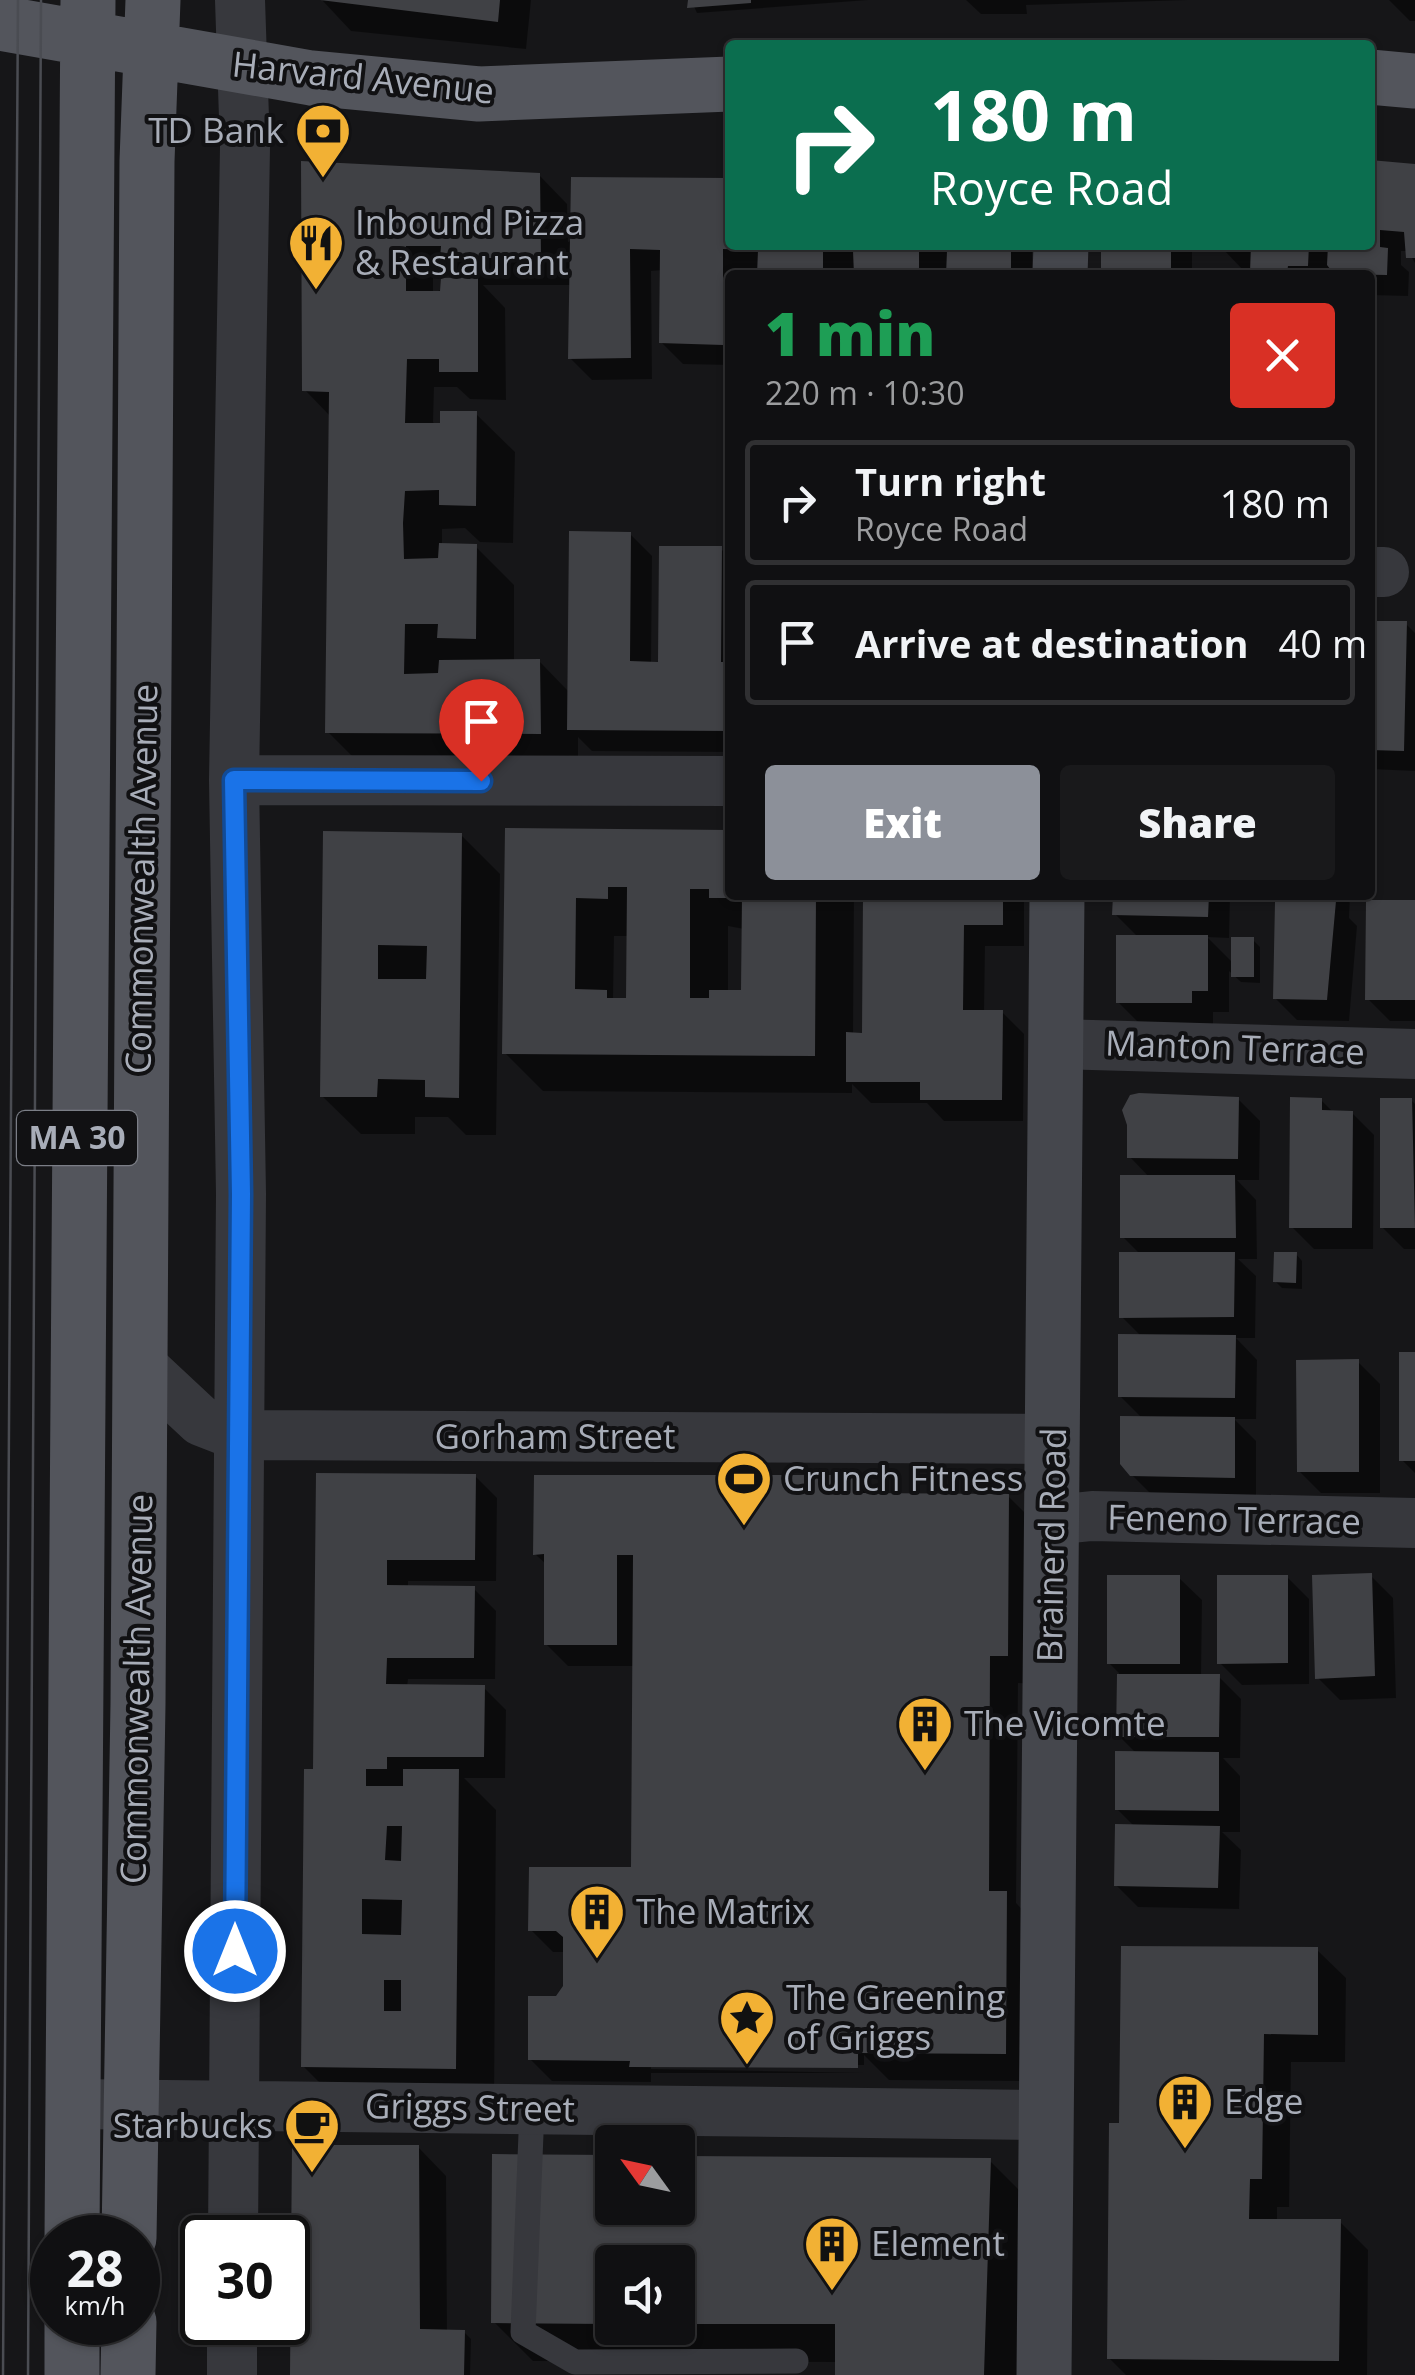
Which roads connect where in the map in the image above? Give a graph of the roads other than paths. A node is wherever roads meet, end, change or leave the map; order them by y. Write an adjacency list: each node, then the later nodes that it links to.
1 (240, 0): 5 (street)
2 (87, 20): 3 (main road, Harvard Avenue); 4 (main road, Harvard Avenue); 19 (main road, Commonwealth Avenue / MA 30)
3 (0, 24)
4 (151, 25): 5 (main road, Harvard Avenue); 14 (main road, Commonwealth Avenue / MA 30)
5 (241, 67): 8 (main road, Harvard Avenue); 9 (street)
6 (1375, 76): 7 (main road)
7 (1415, 80)
8 (725, 84)
9 (234, 780): 10 (street); 15 (street)
10 (725, 781)
11 (1057, 900): 12 (street, Brainerd Road)
12 (1056, 1044): 13 (street, Manton Terrace); 16 (street, Brainerd Road)
13 (1415, 1054)
14 (141, 1365): 15 (street, Gorham Street); 21 (main road, Commonwealth Avenue / MA 30)
15 (237, 1435): 16 (street, Gorham Street); 20 (street)
16 (1054, 1439): 17 (street, Brainerd Road)
17 (1053, 1520): 18 (street, Feneno Terrace); 23 (street, Brainerd Road)
18 (1415, 1523)
19 (73, 2104): 21 (street, Griggs Street); 24 (main road, Commonwealth Avenue / MA 30)
20 (234, 2105): 21 (street, Griggs Street); 22 (street, Griggs Street); 26 (street)
21 (128, 2106): 25 (main road, Commonwealth Avenue / MA 30)
22 (532, 2109): 23 (street, Griggs Street); 30 (lane)
23 (1047, 2115): 34 (street, Brainerd Road)
24 (72, 2215)
25 (129, 2215)
26 (232, 2215)
27 (72, 2345): 31 (main road)
28 (128, 2345): 32 (main road)
29 (232, 2345): 33 (street)
30 (796, 2361)
31 (72, 2375)
32 (128, 2375)
33 (232, 2375)
34 (1044, 2375)

